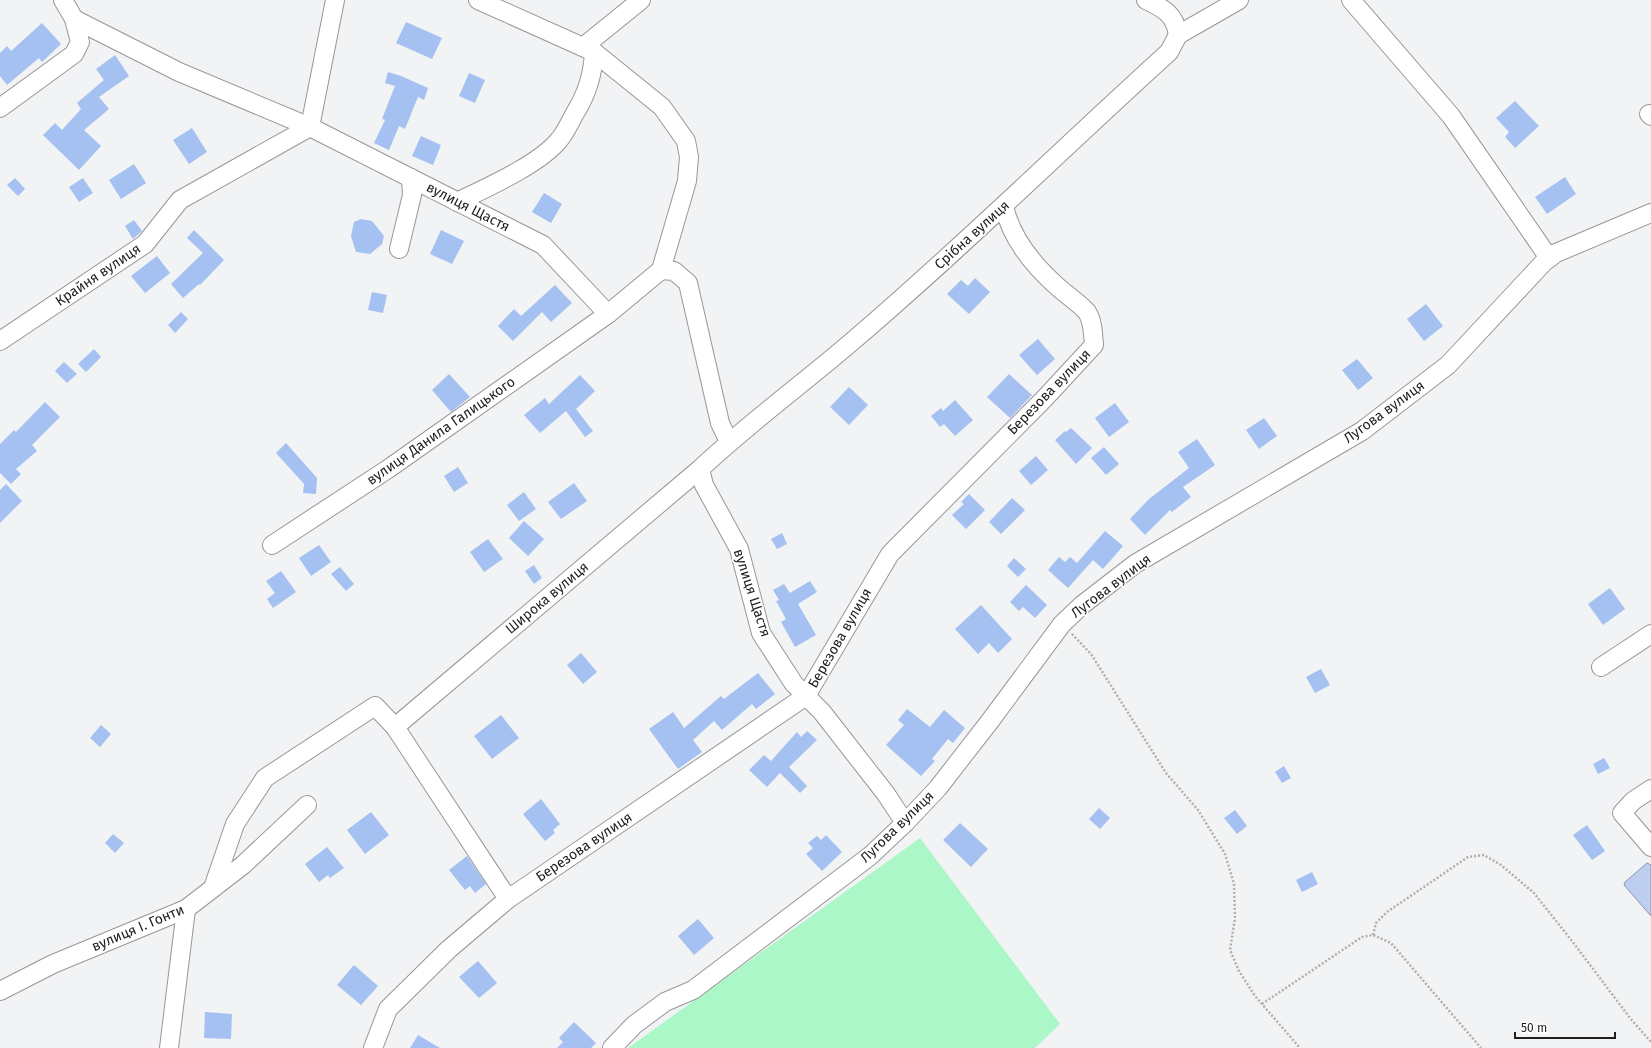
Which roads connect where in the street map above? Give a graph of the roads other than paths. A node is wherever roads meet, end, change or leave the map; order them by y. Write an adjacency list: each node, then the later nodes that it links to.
1 (63, 0): 8 (street)
2 (336, 0): 12 (street)
3 (478, 0): 10 (street)
4 (641, 0): 10 (street)
5 (1146, 0): 9 (street)
6 (1239, 0): 9 (street)
7 (1351, 0): 18 (street)
8 (74, 19): 11 (street); 12 (street, вулиця Щастя)
9 (1178, 35): 15 (street, Срібна вулиця)
10 (588, 49): 14 (street); 19 (street)
11 (0, 108)
12 (310, 127): 13 (street, вулиця Щастя); 21 (street, Крайня вулиця)
13 (411, 178): 14 (street, вулиця Щастя); 17 (street)
14 (457, 202): 20 (street, вулиця Щастя)
15 (1004, 206): 22 (street, Срібна вулиця); 27 (street, Березова вулиця)
16 (1651, 212): 18 (street, Лугова вулиця)
17 (399, 249)
18 (1549, 258): 31 (street, Лугова вулиця)
19 (661, 270): 20 (street, вулиця Данила Галицького); 22 (street)
20 (608, 314): 24 (street, вулиця Данила Галицького)
21 (0, 341)
22 (729, 442): 23 (street, Срібна вулиця)
23 (700, 469): 27 (street, вулиця Щастя); 28 (street, Широка вулиця)
24 (272, 545)
25 (1651, 634): 26 (street)
26 (1601, 667)
27 (806, 696): 31 (street, вулиця Щастя); 34 (street, Березова вулиця)
28 (395, 727): 33 (street); 34 (street)
29 (1651, 789): 32 (street)
30 (308, 805): 33 (street, вулиця І. Гонти)
31 (905, 823): 39 (street, Лугова вулиця)
32 (1651, 847)
33 (213, 888): 35 (street, вулиця І. Гонти)
34 (508, 899): 38 (street, Березова вулиця)
35 (186, 909): 36 (street, вулиця І. Гонти); 37 (street)
36 (0, 992)
37 (169, 1048)
38 (373, 1048)
39 (612, 1048)

